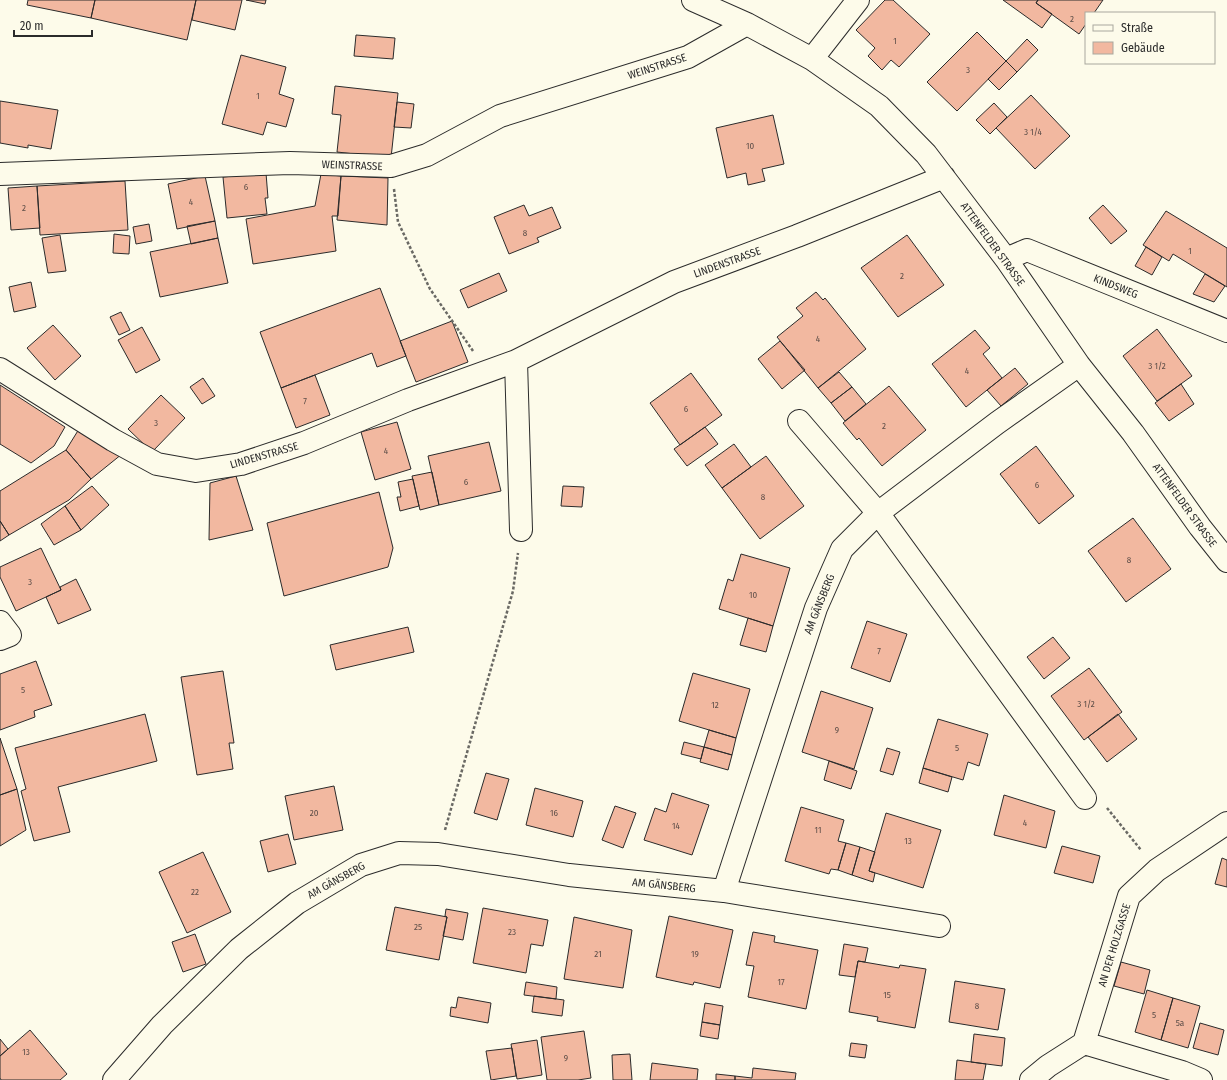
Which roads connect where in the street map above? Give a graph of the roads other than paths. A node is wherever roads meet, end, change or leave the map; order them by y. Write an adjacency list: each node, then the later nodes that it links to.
1 (693, 0): 3 (street, ATTENFELDER STRASSE)
2 (858, 0): 4 (street)
3 (747, 24): 4 (street, ATTENFELDER STRASSE); 5 (street, WEINSTRASSE)
4 (812, 59): 6 (street, ATTENFELDER STRASSE)
5 (0, 174)
6 (944, 177): 7 (street, ATTENFELDER STRASSE); 9 (street, LINDENSTRASSE)
7 (1006, 259): 8 (street, KINDSWEG); 10 (street, ATTENFELDER STRASSE)
8 (1227, 331)
9 (516, 361): 11 (street, LINDENSTRASSE); 14 (street)
10 (1079, 365): 13 (street, AM GÄNSBERG); 15 (street, ATTENFELDER STRASSE)
11 (0, 369)
12 (799, 421): 13 (street)
13 (878, 513): 18 (street); 20 (street, AM GÄNSBERG)
14 (521, 530)
15 (1227, 561)
16 (0, 622): 17 (street)
17 (0, 639)
18 (1085, 798)
19 (1227, 823): 22 (street, AN DER HOLZGASSE)
20 (724, 891): 21 (street, AM GÄNSBERG); 23 (street, AM GÄNSBERG)
21 (939, 926)
22 (1084, 1043): 24 (street); 25 (street)
23 (114, 1080)
24 (1031, 1080)
25 (1201, 1080)

